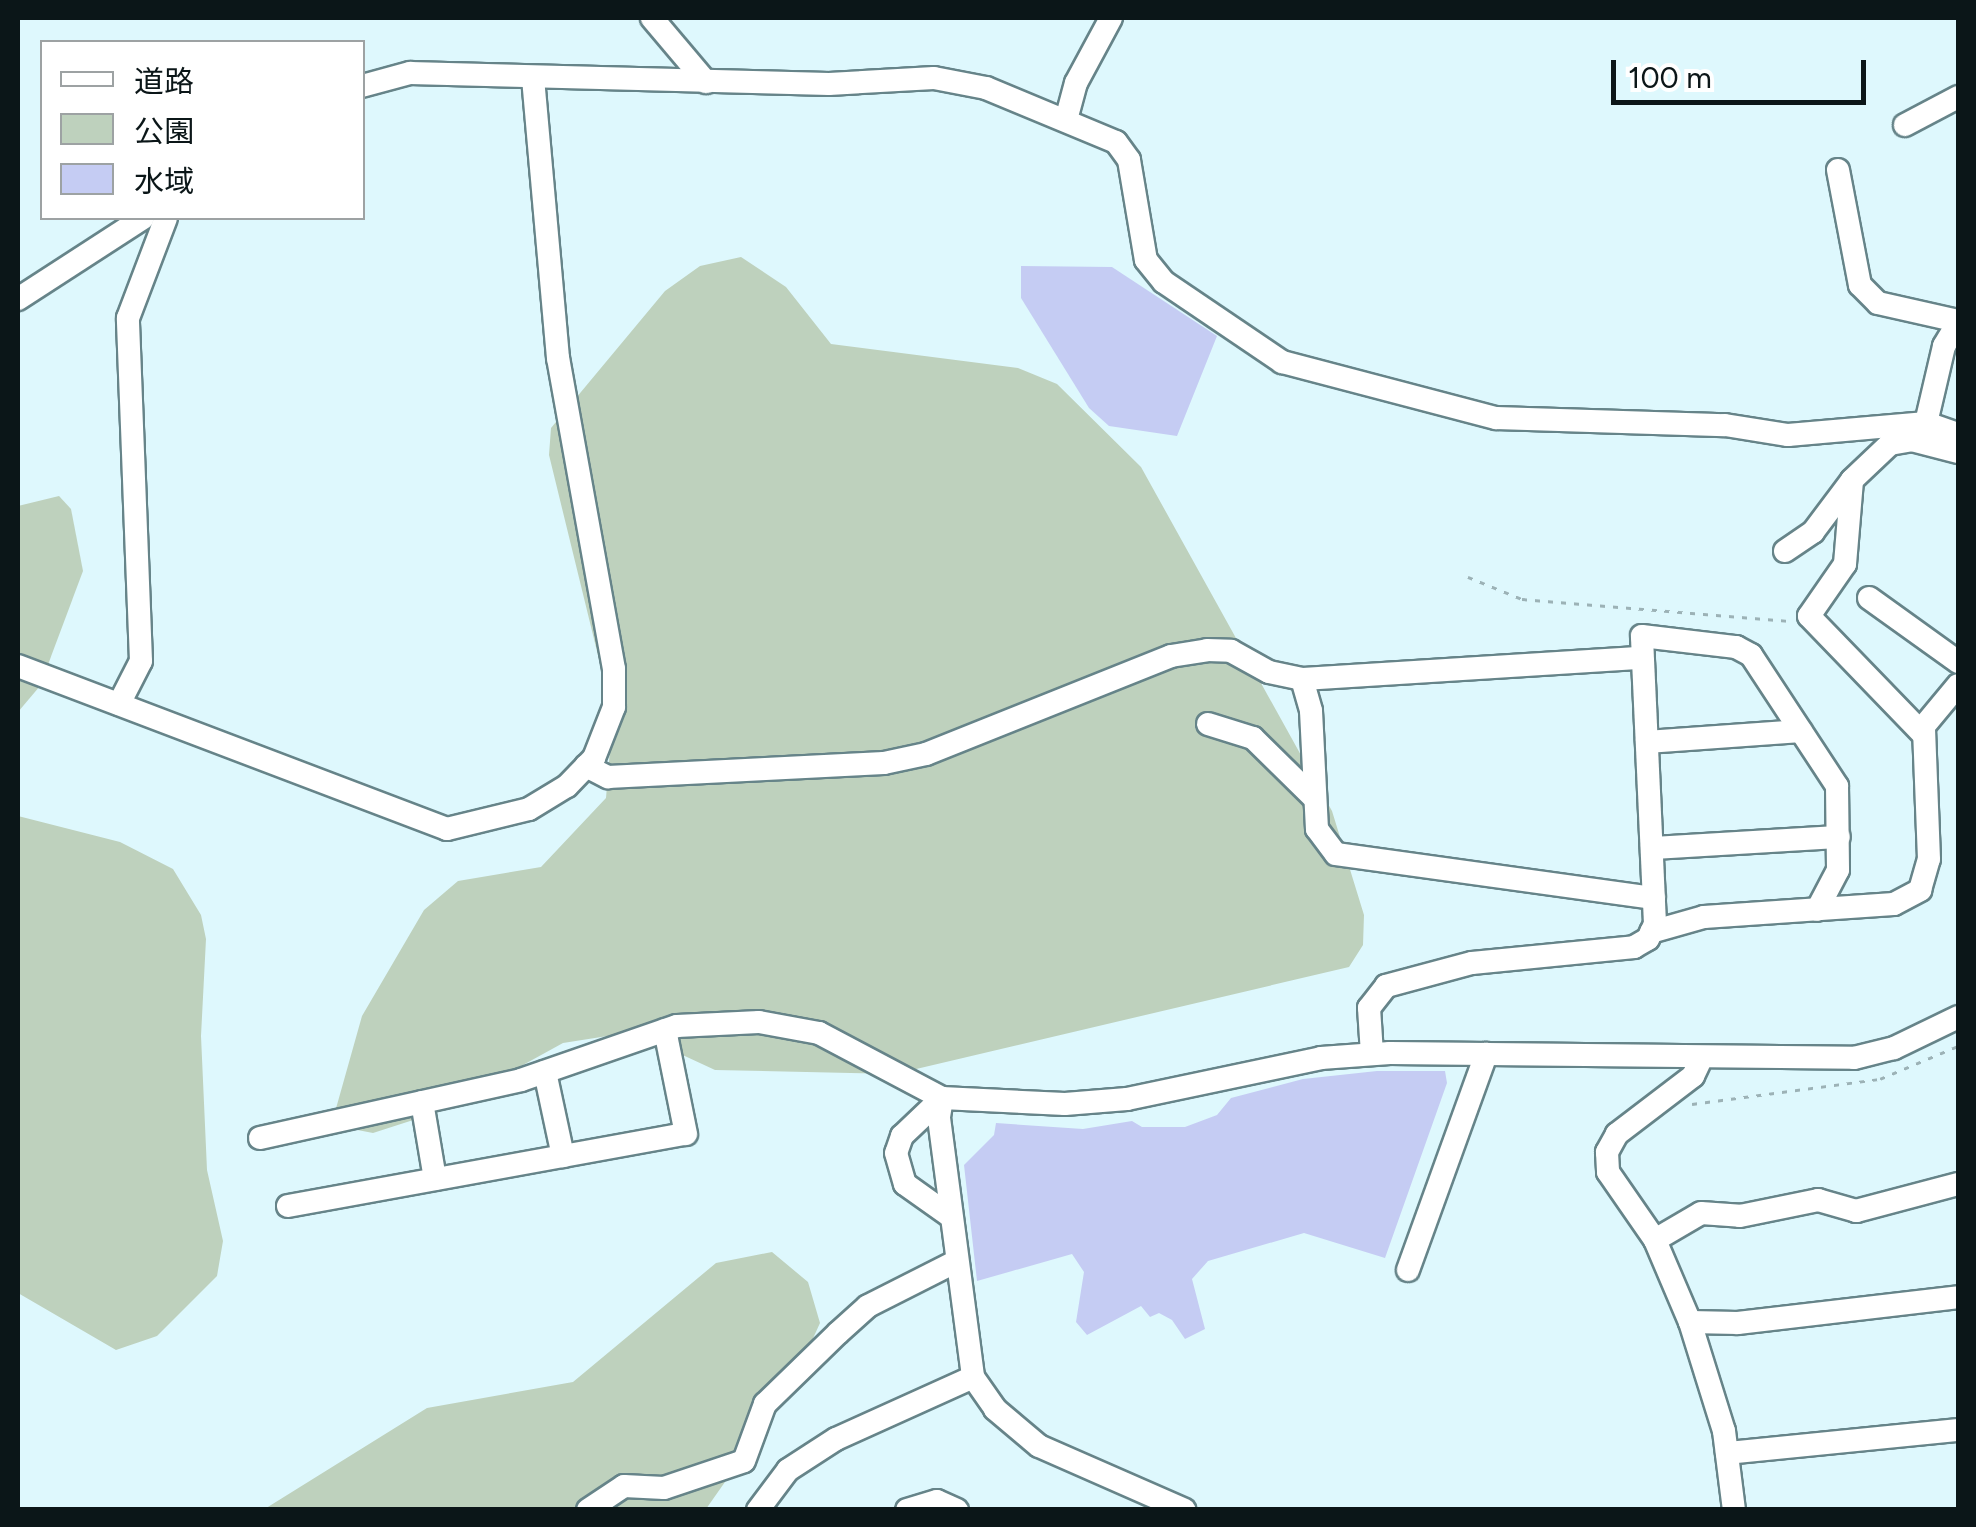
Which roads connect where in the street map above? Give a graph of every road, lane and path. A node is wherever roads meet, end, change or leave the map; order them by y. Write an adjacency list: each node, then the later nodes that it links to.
1 (652, 18): 4 (street)
2 (1111, 18): 7 (street)
3 (533, 78): 4 (street); 5 (street); 32 (street)
4 (706, 82): 7 (street)
5 (365, 85)
6 (1958, 98): 8 (street)
7 (1066, 120): 14 (street)
8 (1905, 125)
9 (1838, 170): 13 (street)
10 (140, 220): 12 (street)
11 (165, 220): 27 (street)
12 (18, 299)
13 (1958, 322): 14 (street)
14 (1926, 423): 15 (street)
15 (1958, 434)
16 (1958, 452): 17 (street)
17 (1852, 480): 18 (street); 21 (street)
18 (1786, 551)
19 (1468, 576): 21 (path)
20 (1869, 598): 23 (street)
21 (1809, 616): 30 (street)
22 (1638, 658): 25 (street); 29 (street); 31 (street)
23 (1958, 662)
24 (18, 666): 27 (street)
25 (1302, 679): 32 (street); 33 (street)
26 (1958, 686): 30 (street)
27 (119, 704): 32 (street)
28 (1208, 724): 33 (street)
29 (1801, 731): 31 (street); 34 (street)
30 (1924, 734): 37 (street)
31 (1647, 742): 35 (street)
32 (586, 766)
33 (1316, 798): 36 (street)
34 (1839, 837): 35 (street); 37 (street)
35 (1652, 848): 36 (street)
36 (1654, 898): 38 (street)
37 (1816, 910): 38 (street)
38 (1651, 932): 42 (street)
39 (1958, 1017): 44 (street)
40 (665, 1030): 45 (street); 46 (street); 50 (street)
41 (1958, 1046): 48 (path)
42 (1372, 1054): 43 (street); 46 (street)
43 (1486, 1054): 44 (street); 57 (street)
44 (1701, 1059): 55 (street)
45 (545, 1072): 47 (street); 50 (street)
46 (942, 1098): 54 (street); 54 (street)
47 (422, 1102): 49 (street); 51 (street)
48 (1688, 1106)
49 (260, 1138)
50 (563, 1156): 51 (street)
51 (435, 1179): 53 (street)
52 (1958, 1184): 55 (street)
53 (288, 1206)
54 (950, 1216): 56 (street)
55 (1655, 1240): 59 (street)
56 (955, 1262): 60 (street); 63 (street)
57 (1408, 1270)
58 (1958, 1297): 59 (street)
59 (1690, 1322): 62 (street)
60 (973, 1377): 67 (street); 69 (street)
61 (1958, 1430): 62 (street)
62 (1727, 1453): 70 (street)
63 (652, 1487): 65 (street); 66 (street)
64 (950, 1508): 68 (street)
65 (588, 1510)
66 (633, 1510)
67 (758, 1510)
68 (908, 1510)
69 (1185, 1510)
70 (1734, 1510)

